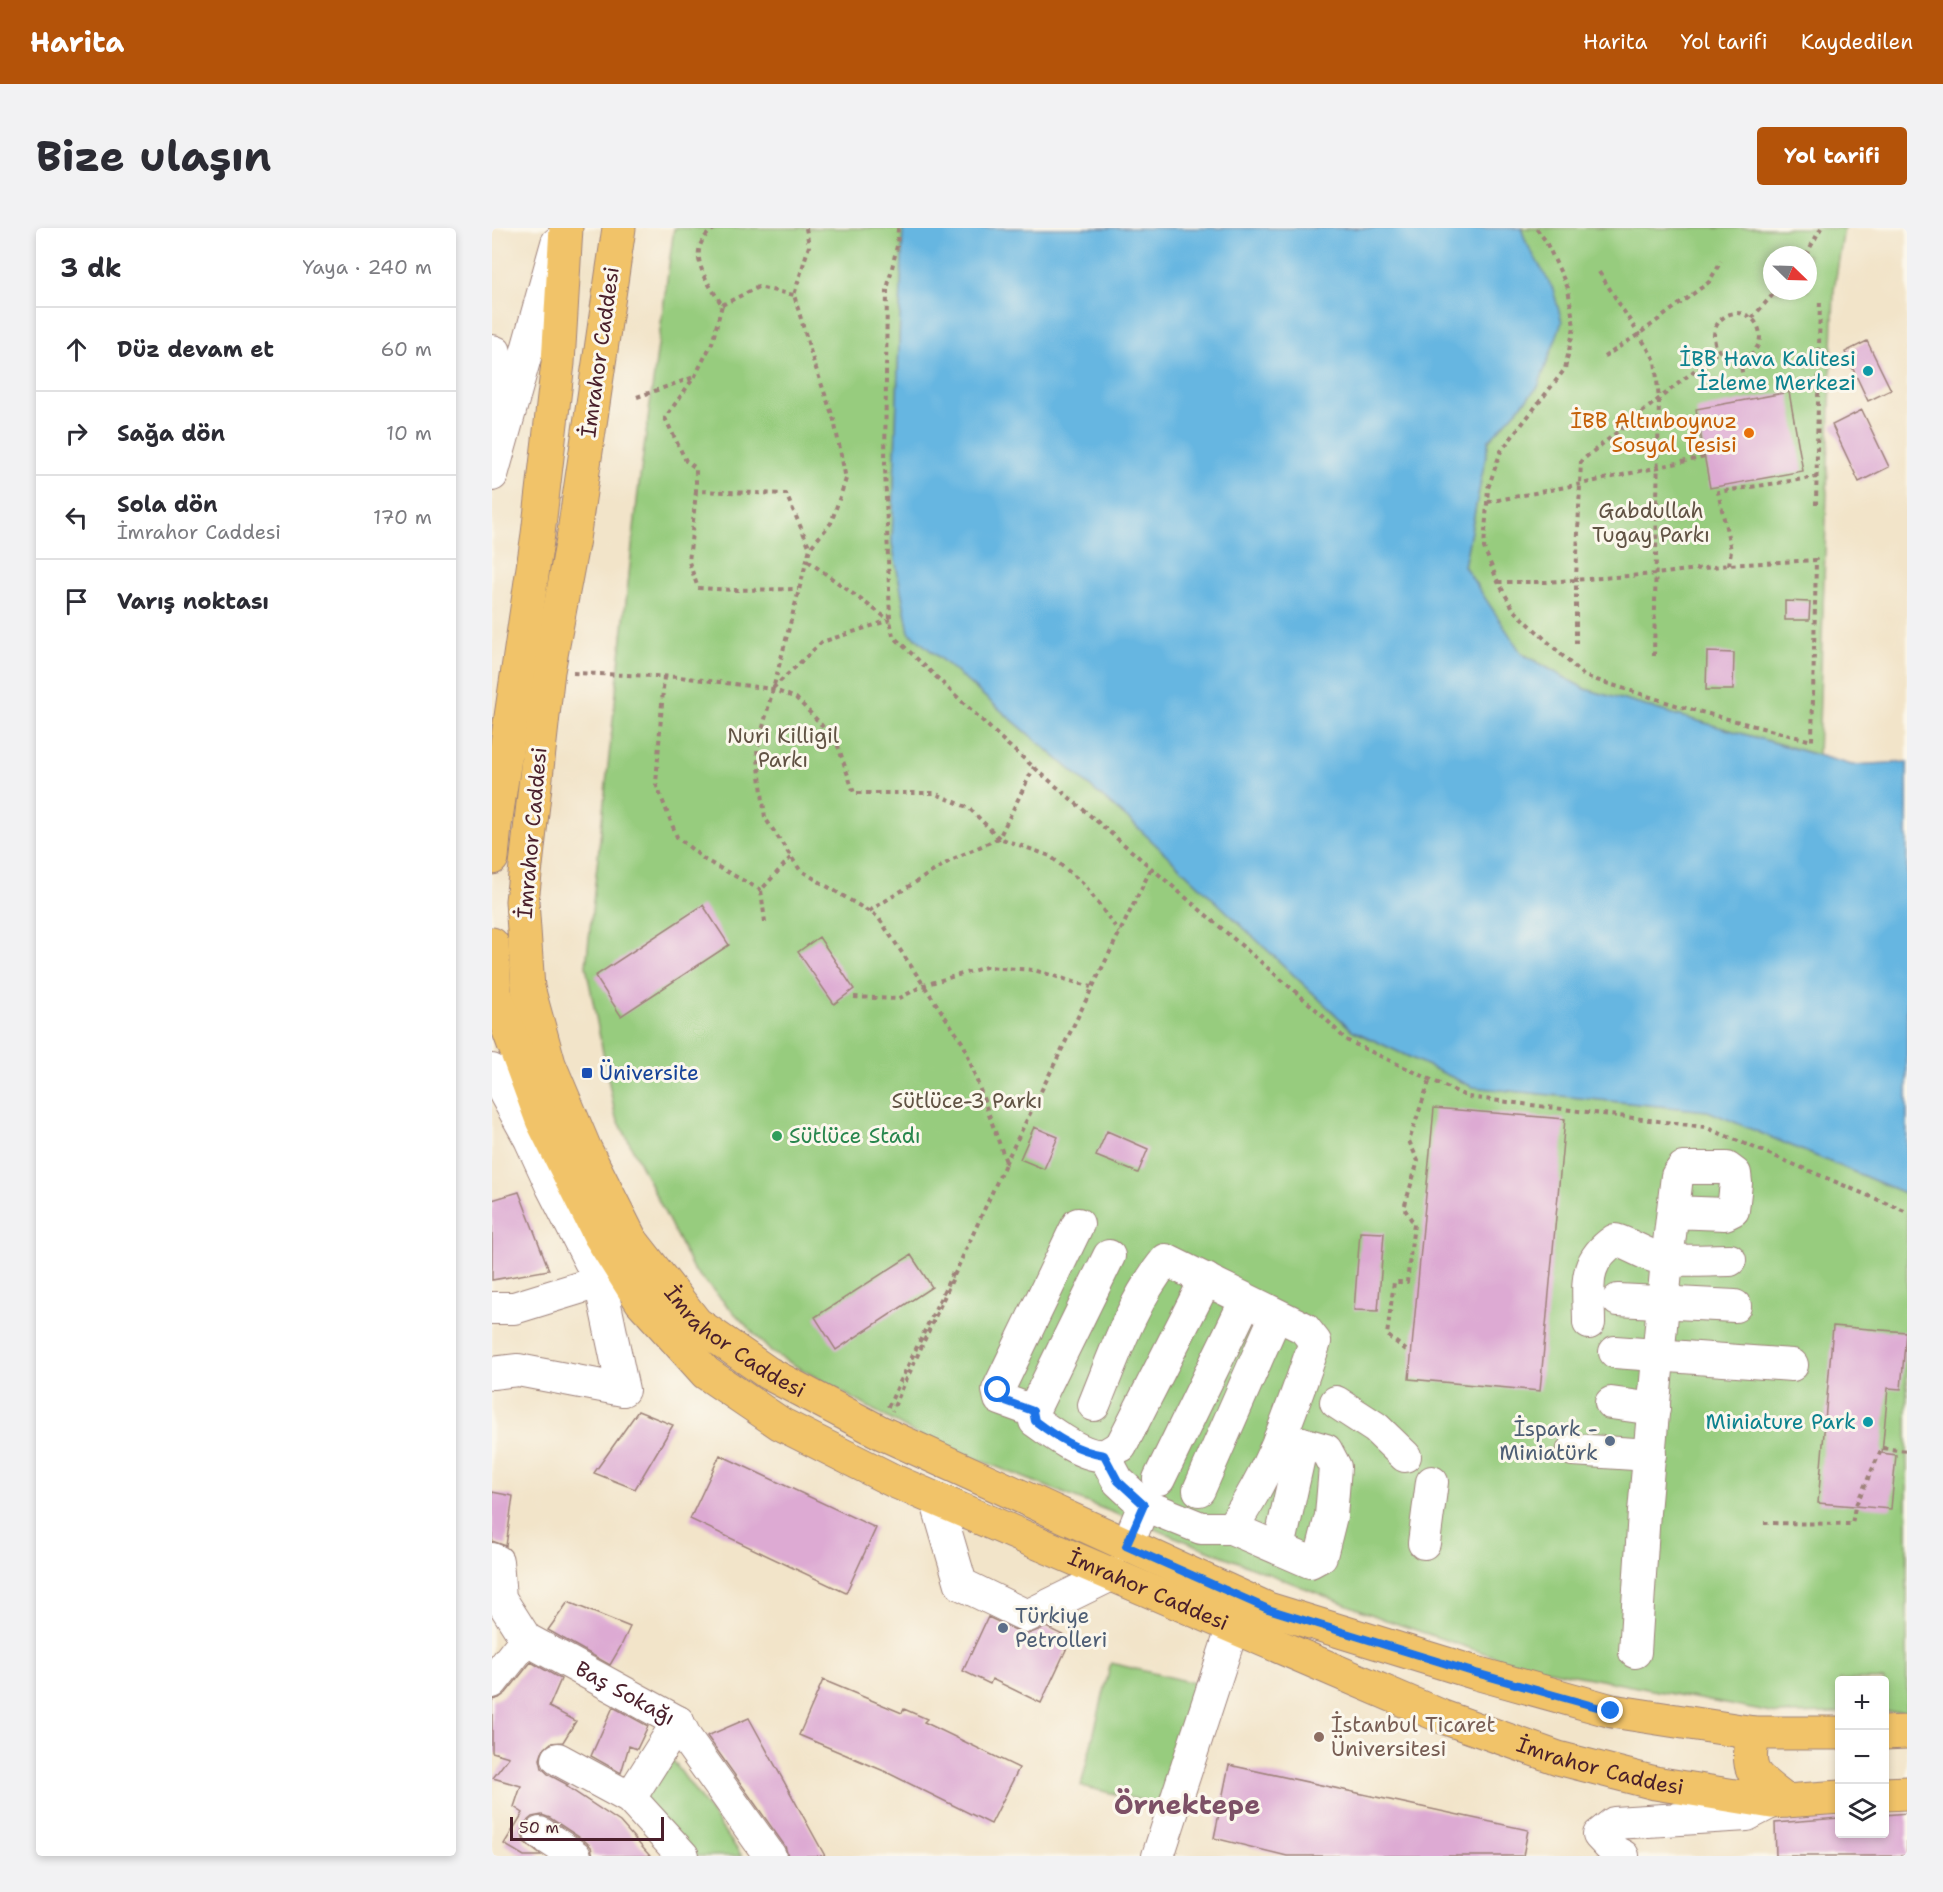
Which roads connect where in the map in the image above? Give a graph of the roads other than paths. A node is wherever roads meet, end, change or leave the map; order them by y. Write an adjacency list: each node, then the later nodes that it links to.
1 (564, 228): 5 (street); 6 (main road, İmrahor Caddesi)
2 (619, 228): 9 (main road, İmrahor Caddesi)
3 (492, 351): 4 (street)
4 (492, 407)
5 (495, 458)
6 (493, 822): 7 (main road, İmrahor Caddesi)
7 (492, 858)
8 (492, 944): 10 (main road, İmrahor Caddesi)
9 (526, 952): 10 (main road); 48 (main road, İmrahor Caddesi)
10 (492, 957): 17 (main road, İmrahor Caddesi)
11 (492, 1070): 17 (street)
12 (1673, 1212): 15 (street)
13 (1078, 1224): 34 (street)
14 (1109, 1256): 34 (street)
15 (1667, 1260): 16 (street); 21 (street); 25 (street)
16 (1730, 1260)
17 (612, 1277): 23 (street); 29 (street); 43 (main road, İmrahor Caddesi)
18 (1206, 1279): 19 (street); 32 (street); 37 (street)
19 (1246, 1300): 24 (street); 42 (street)
20 (1618, 1300): 21 (street)
21 (1663, 1304): 22 (street); 27 (street)
22 (1735, 1306)
23 (492, 1308)
24 (1276, 1315): 35 (street); 41 (street)
25 (1589, 1323)
26 (1615, 1352): 27 (street)
27 (1659, 1356): 28 (street); 33 (street)
28 (1792, 1365)
29 (492, 1373)
30 (1335, 1402): 39 (street)
31 (1611, 1403): 33 (street)
32 (1094, 1405)
33 (1654, 1408): 38 (street)
34 (1033, 1411): 37 (street)
35 (1290, 1441): 44 (street); 46 (street); 46 (street)
36 (1574, 1450): 38 (street)
37 (1104, 1455): 42 (street)
38 (1650, 1455): 52 (street)
39 (1405, 1456)
40 (1432, 1482): 45 (street)
41 (1199, 1490)
42 (1152, 1492): 44 (street); 48 (street)
43 (936, 1499): 48 (main road, İmrahor Caddesi); 48 (street)
44 (1231, 1528): 46 (street)
45 (1424, 1543)
46 (1279, 1548)
47 (492, 1559): 51 (street)
48 (1120, 1560): 49 (main road, İmrahor Caddesi); 50 (main road, İmrahor Caddesi)
49 (1233, 1626): 53 (main road, İmrahor Caddesi); 70 (street)
50 (1336, 1630): 53 (main road); 58 (main road, İmrahor Caddesi)
51 (526, 1639): 54 (street); 55 (street, Baş Sokağı)
52 (1635, 1652)
53 (1326, 1666): 65 (main road, İmrahor Caddesi)
54 (492, 1682)
55 (678, 1722): 64 (street, Baş Sokağı); 69 (street)
56 (1889, 1732): 57 (main road)
57 (1907, 1732)
58 (1754, 1733): 59 (main road, İmrahor Caddesi); 65 (main road)
59 (1835, 1733)
60 (558, 1760): 64 (street)
61 (1907, 1793): 62 (main road)
62 (1889, 1794)
63 (1835, 1797): 65 (main road, İmrahor Caddesi)
64 (630, 1798): 67 (street)
65 (1779, 1801): 71 (street)
66 (540, 1833): 68 (street)
67 (680, 1855)
68 (575, 1856)
69 (770, 1856)
70 (1158, 1856)
71 (1623, 1856)

